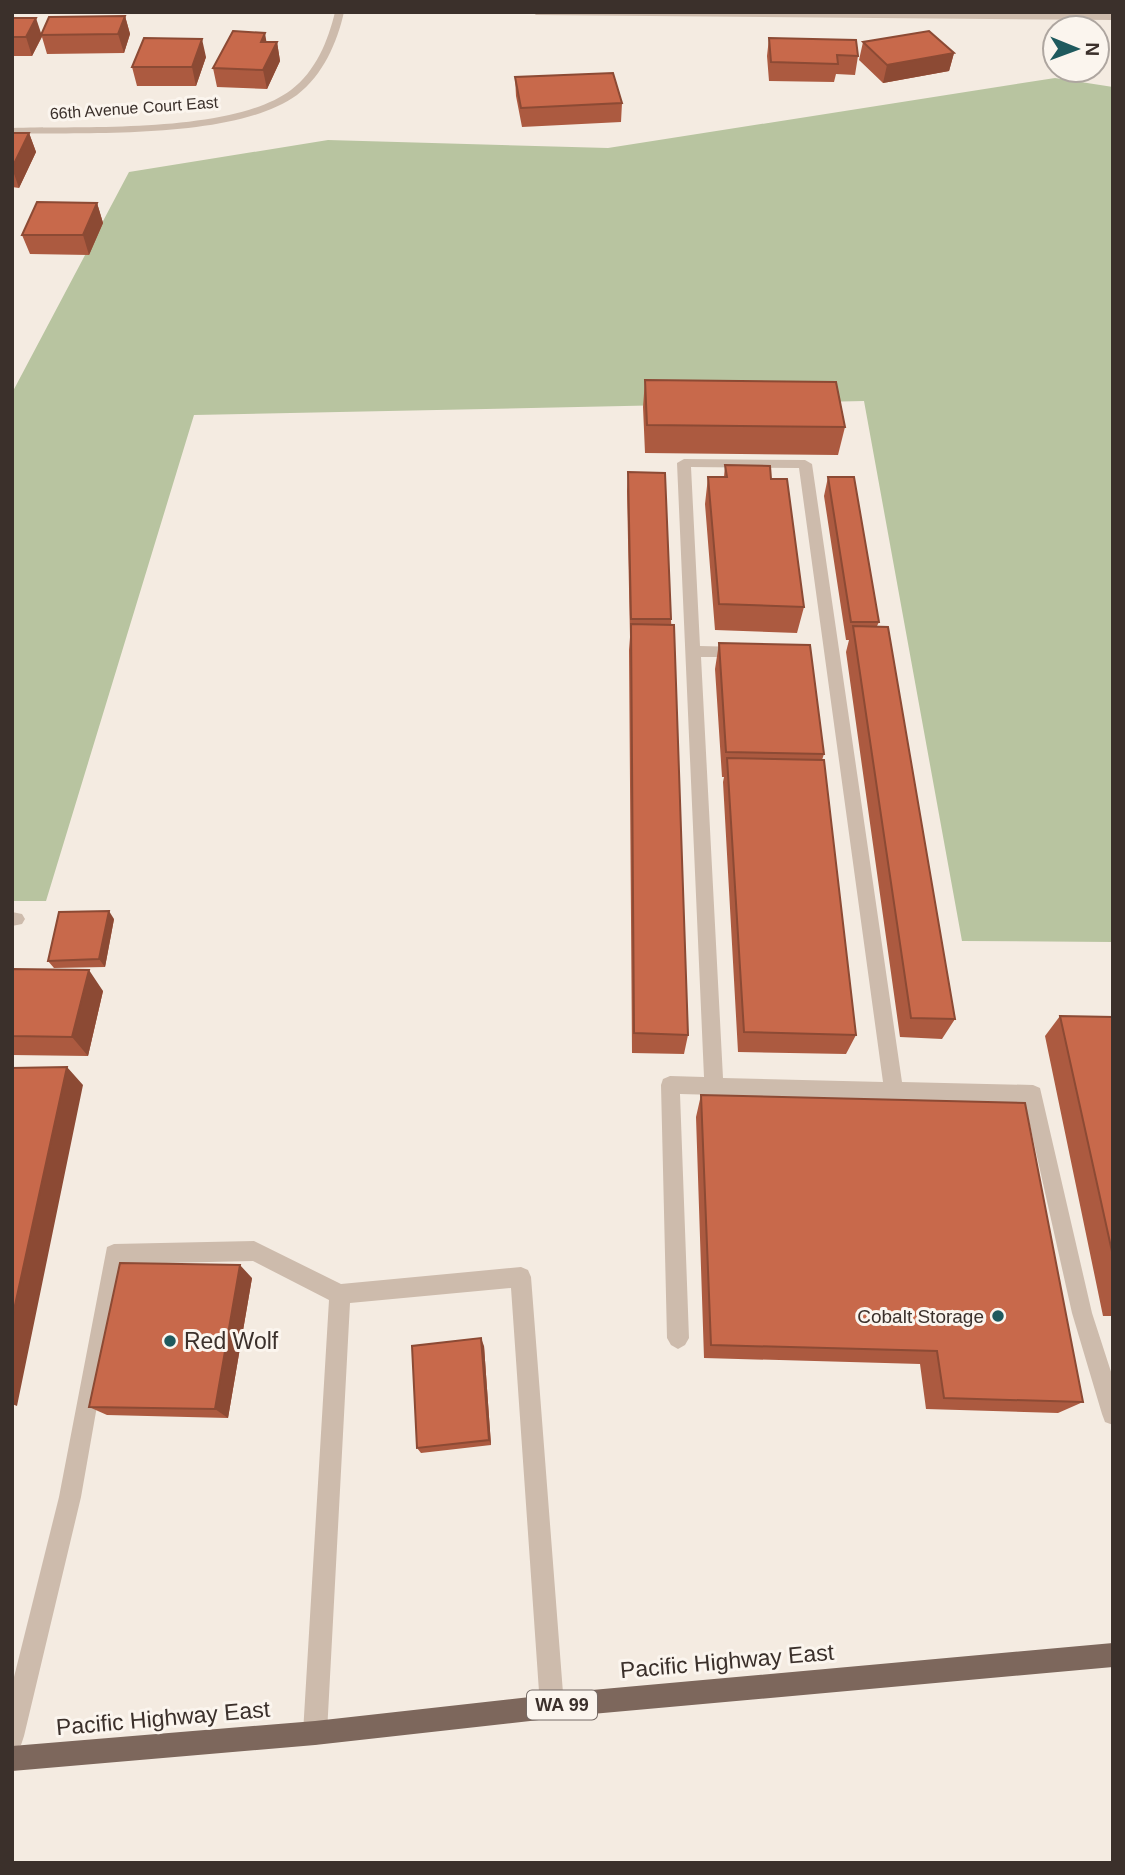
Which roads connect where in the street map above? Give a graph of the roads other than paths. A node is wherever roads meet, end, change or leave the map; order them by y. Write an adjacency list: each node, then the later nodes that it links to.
1 (340, 12): 4 (street, 66th Avenue Court East)
2 (537, 12): 3 (street)
3 (1113, 17)
4 (12, 131)
5 (692, 651): 6 (street); 7 (street); 8 (street)
6 (762, 652)
7 (714, 1086): 8 (street); 10 (street)
8 (894, 1090): 11 (street)
9 (340, 1293): 13 (street); 14 (street); 15 (street)
10 (678, 1338)
11 (1113, 1414)
12 (1113, 1655): 13 (main road, Pacific Highway East / WA 99)
13 (552, 1706): 14 (main road, Pacific Highway East / WA 99)
14 (315, 1733): 16 (main road, Pacific Highway East / WA 99)
15 (12, 1736)
16 (12, 1759)

